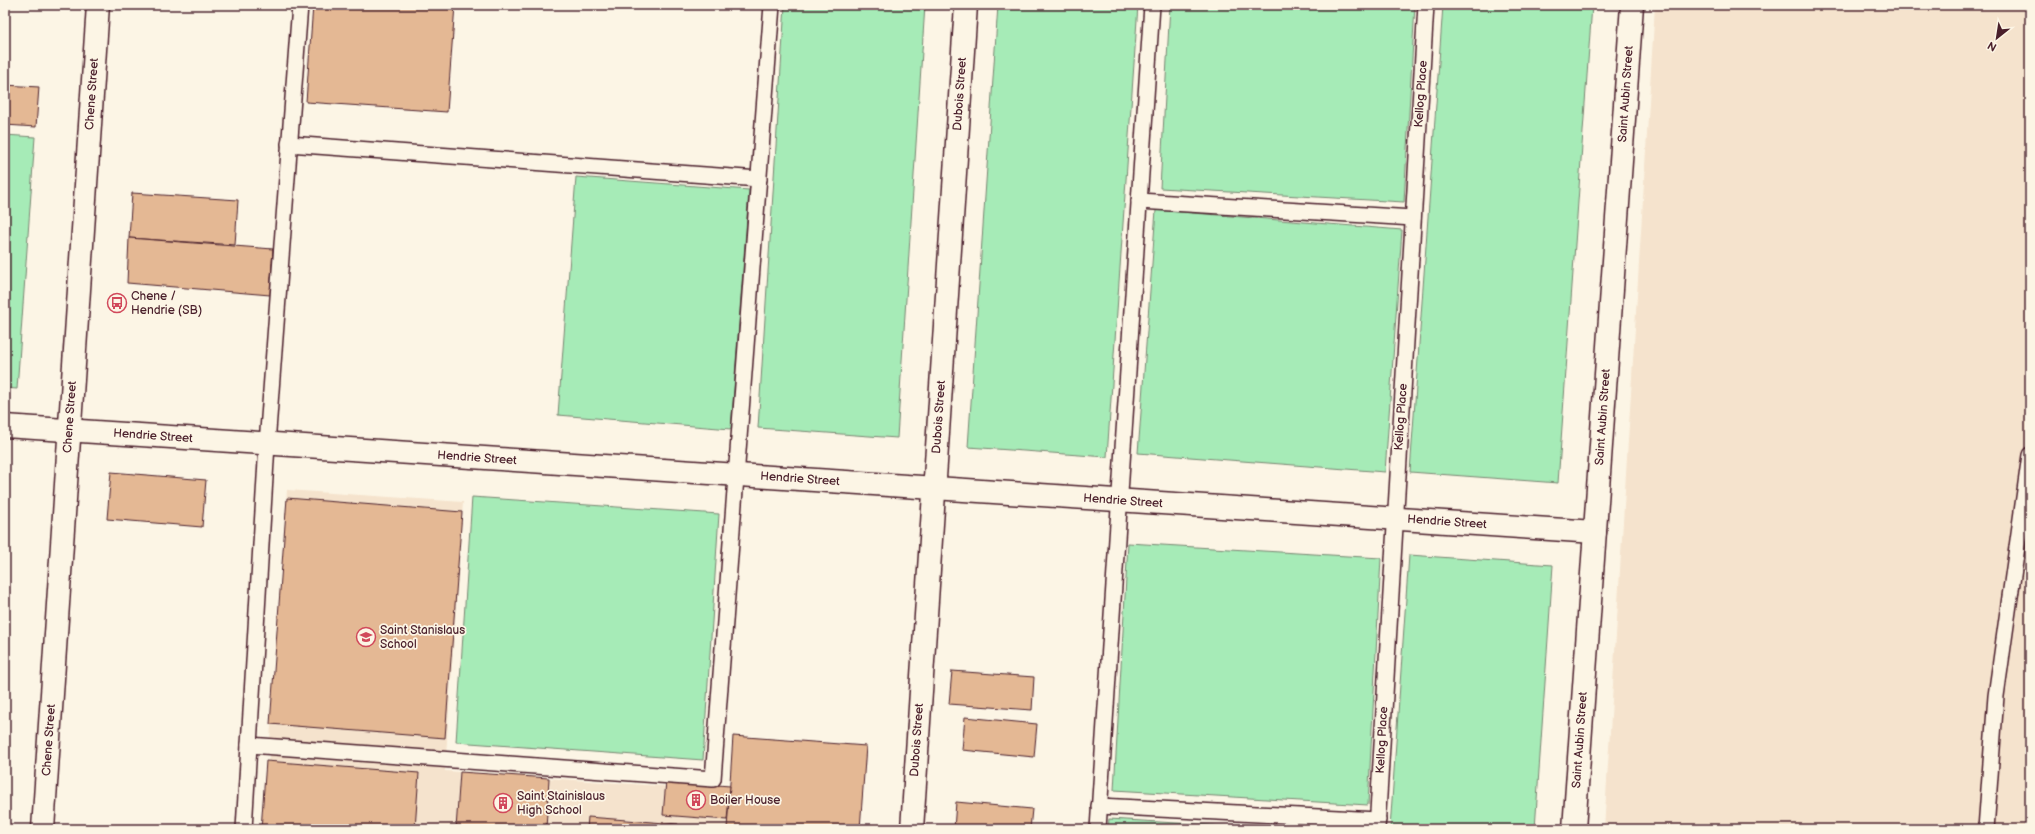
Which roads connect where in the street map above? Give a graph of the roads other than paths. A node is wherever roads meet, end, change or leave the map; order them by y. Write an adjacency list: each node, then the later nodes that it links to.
1 (98, 5): 13 (street, Chene Street)
2 (300, 5): 8 (lane)
3 (772, 5): 9 (lane)
4 (966, 5): 17 (street, Dubois Street)
5 (1152, 5): 10 (lane)
6 (1426, 5): 11 (lane, Kellog Place)
7 (1632, 5): 20 (street, Saint Aubin Street)
8 (289, 144): 9 (lane); 14 (lane)
9 (760, 179): 16 (lane)
10 (1139, 201): 11 (lane); 18 (lane)
11 (1413, 218): 19 (lane, Kellog Place)
12 (5, 426): 13 (street, Hendrie Street)
13 (69, 430): 14 (street, Hendrie Street); 24 (street, Chene Street)
14 (267, 444): 16 (street, Hendrie Street); 21 (lane)
15 (2030, 455): 29 (lane)
16 (737, 475): 17 (street, Hendrie Street); 21 (lane)
17 (934, 488): 18 (street, Hendrie Street); 26 (street, Dubois Street)
18 (1119, 501): 19 (street, Hendrie Street); 22 (lane)
19 (1394, 519): 20 (street, Hendrie Street); 23 (lane, Kellog Place)
20 (1595, 532): 28 (street, Saint Aubin Street)
21 (249, 745): 25 (lane)
22 (1099, 806): 23 (lane); 27 (lane)
23 (1377, 824)
24 (43, 829)
25 (244, 829)
26 (912, 829)
27 (1098, 829)
28 (1574, 829)
29 (1986, 829)

